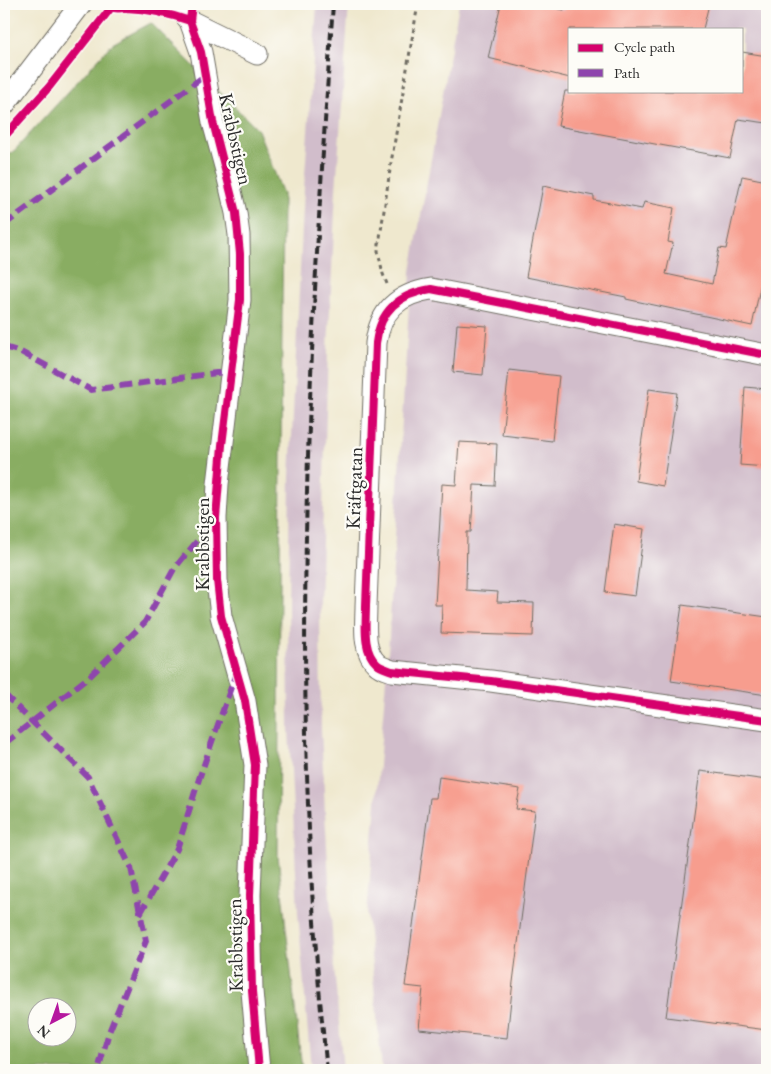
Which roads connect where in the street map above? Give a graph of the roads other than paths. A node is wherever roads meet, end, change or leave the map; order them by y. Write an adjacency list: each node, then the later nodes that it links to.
1 (81, 4): 5 (street)
2 (176, 4): 3 (street, Krabbstigen)
3 (190, 21): 4 (street); 8 (street, Krabbstigen)
4 (256, 54)
5 (4, 105)
6 (767, 355): 7 (street, Kräftgatan)
7 (767, 720)
8 (259, 1070)

